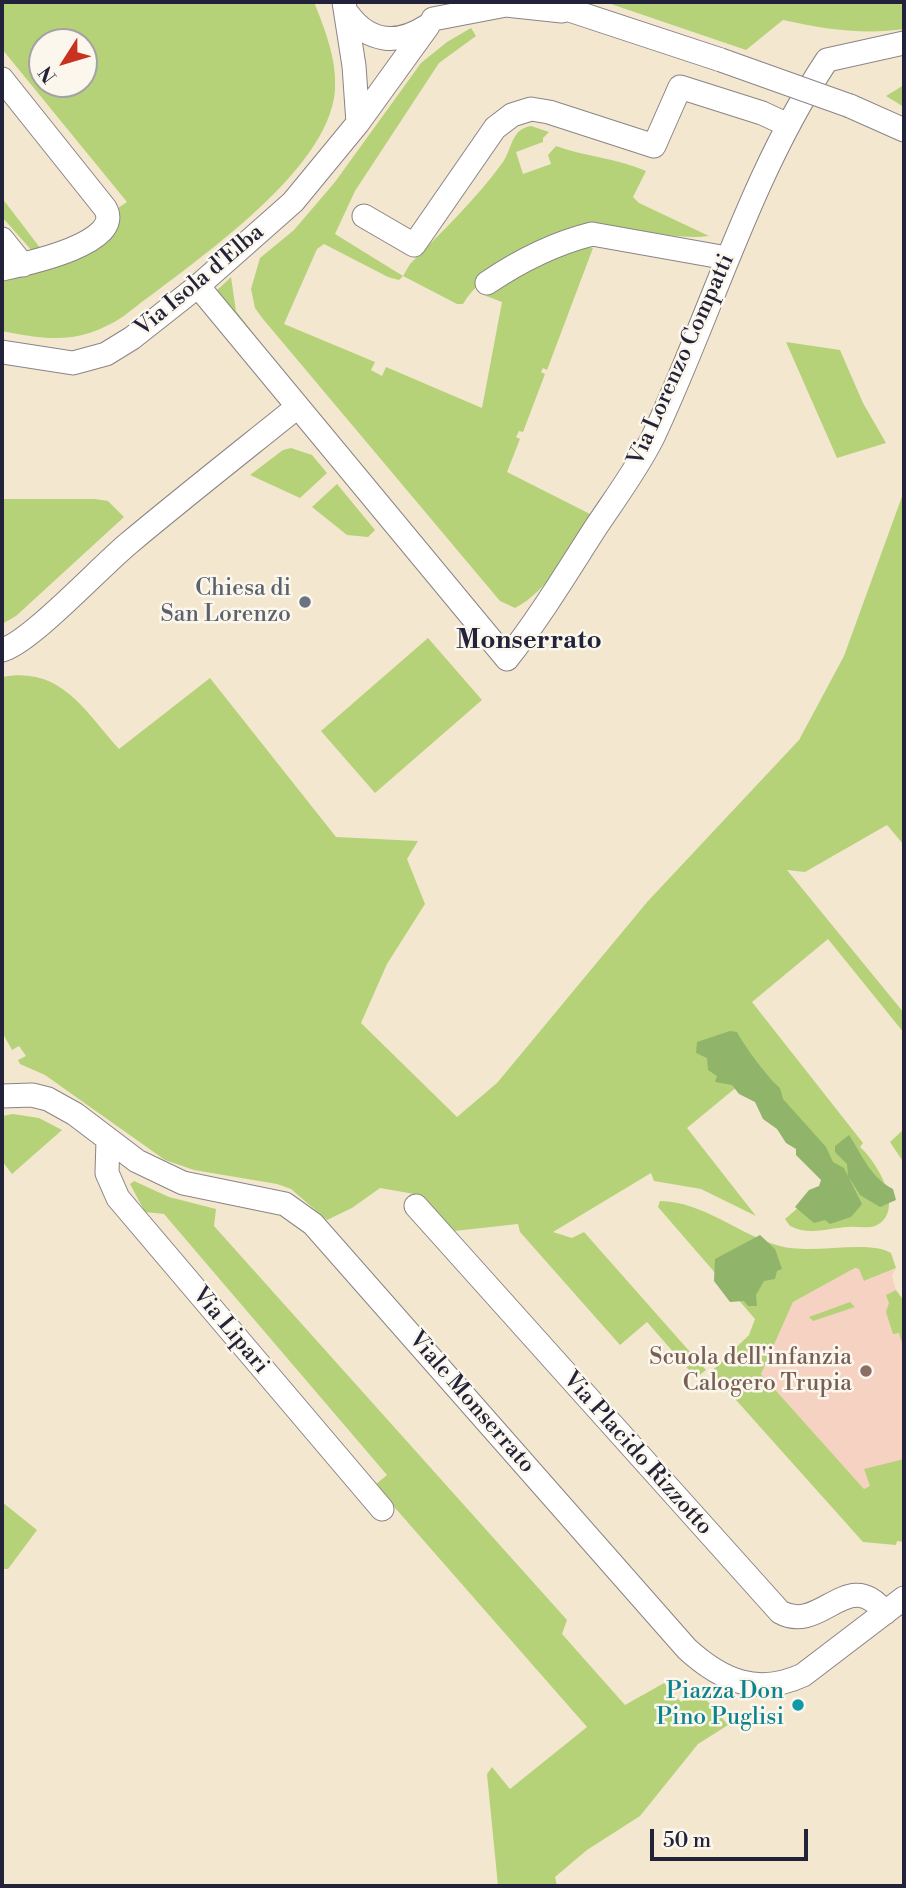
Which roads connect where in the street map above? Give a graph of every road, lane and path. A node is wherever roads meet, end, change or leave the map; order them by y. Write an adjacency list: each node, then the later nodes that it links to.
1 (545, 2): 3 (street)
2 (346, 8): 4 (street); 7 (street)
3 (568, 11): 4 (street); 9 (street, bridge)
4 (434, 15): 7 (street, Via Isola d'Elba)
5 (904, 43): 8 (street, Via Lorenzo Compatti)
6 (2, 79): 13 (street)
7 (358, 123): 15 (street, Via Isola d'Elba)
8 (788, 125): 10 (street); 12 (street, Via Lorenzo Compatti)
9 (904, 130)
10 (363, 216)
11 (2, 239): 13 (street)
12 (727, 257): 14 (street); 17 (street, Via Lorenzo Compatti)
13 (12, 267)
14 (487, 283)
15 (198, 286): 16 (street, Via Isola d'Elba); 17 (street, Via Lorenzo Compatti)
16 (2, 352)
17 (296, 408): 18 (street)
18 (2, 650)
19 (2, 1096): 20 (street, Viale Monserrato)
20 (108, 1140): 22 (street, Via Lipari); 24 (street, Viale Monserrato)
21 (416, 1206): 24 (street, Via Placido Rizzotto)
22 (382, 1509)
23 (904, 1598): 24 (street, Viale Monserrato)
24 (885, 1613)

